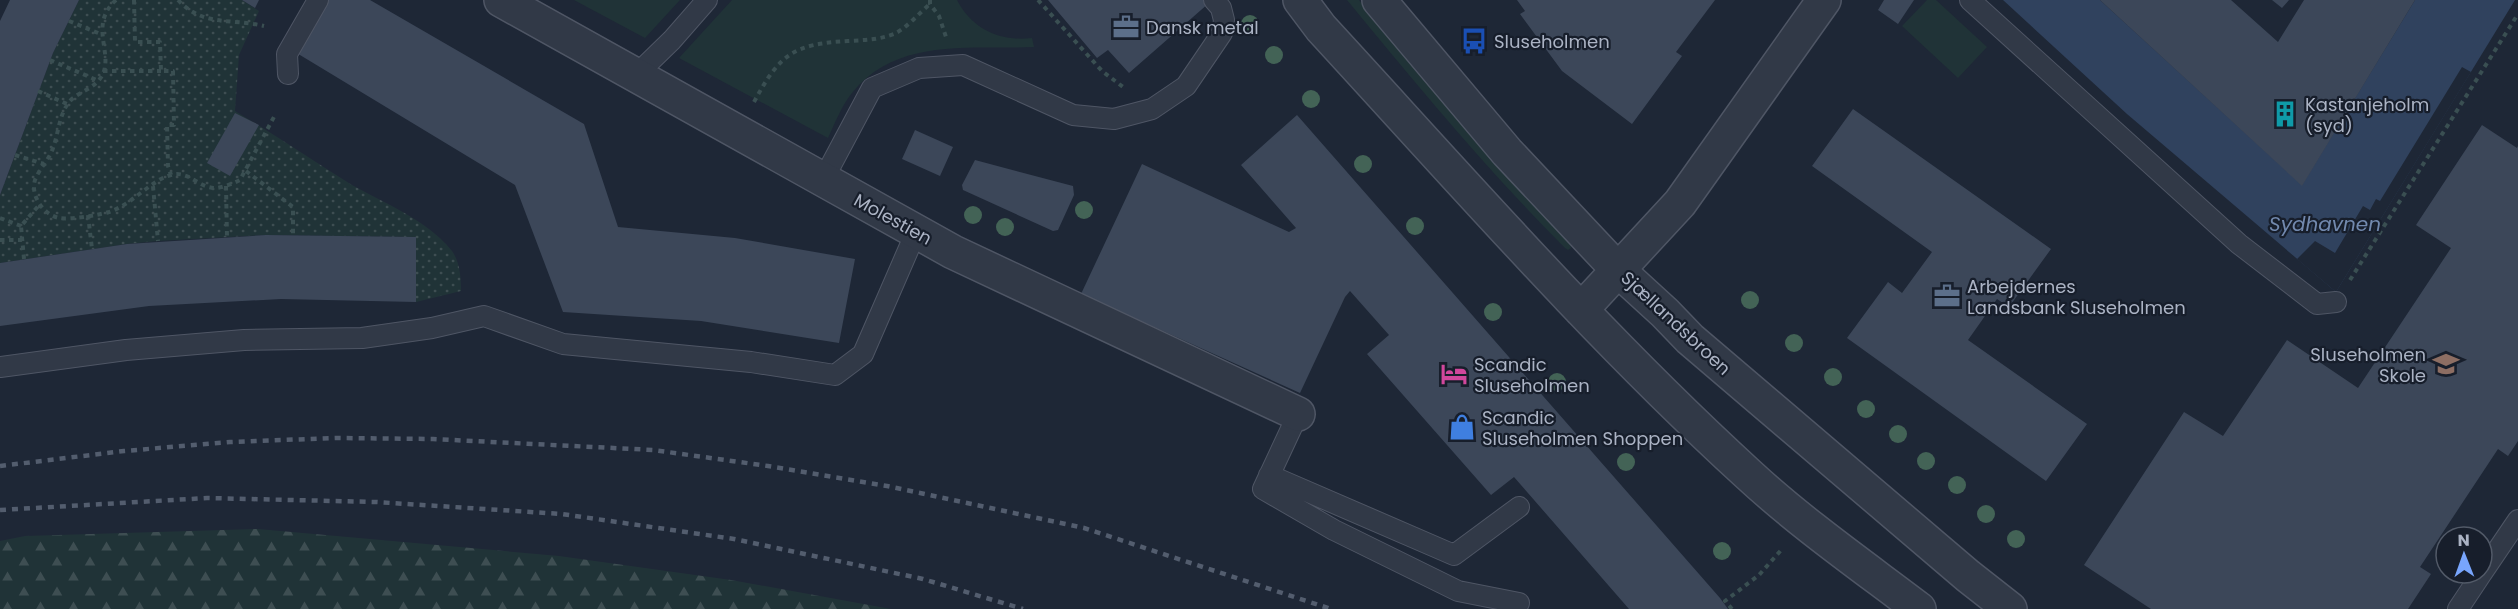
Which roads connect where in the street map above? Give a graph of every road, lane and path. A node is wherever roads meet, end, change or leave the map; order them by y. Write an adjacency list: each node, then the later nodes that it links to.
1 (116, 0): 18 (path)
2 (134, 0): 21 (path)
3 (178, 0): 17 (path)
4 (318, 0): 23 (lane)
5 (501, 0): 14 (street, Molestien)
6 (708, 0): 24 (lane)
7 (1038, 0): 28 (path)
8 (1214, 0): 28 (lane)
9 (1300, 0): 52 (street)
10 (1379, 0): 50 (street, Sjællandsbroen)
11 (1824, 0): 50 (street)
12 (1970, 0): 51 (lane)
13 (930, 2): 20 (path); 30 (path)
14 (535, 8): 24 (street, Molestien)
15 (2518, 14): 51 (path)
16 (69, 21): 18 (path)
17 (264, 26)
18 (103, 35): 22 (path)
19 (50, 60): 25 (path)
20 (949, 66): 28 (lane); 35 (lane)
21 (161, 70): 22 (path); 34 (path)
22 (103, 72): 25 (path)
23 (288, 74)
24 (636, 75): 30 (street, Molestien)
25 (99, 81): 27 (path)
26 (38, 92): 27 (path)
27 (67, 104): 32 (path)
28 (1152, 109)
29 (275, 115): 33 (path)
30 (737, 132): 35 (street, Molestien)
31 (15, 155): 32 (path)
32 (44, 164): 38 (path)
33 (246, 171): 37 (path); 43 (path)
34 (171, 174): 36 (path); 37 (path)
35 (823, 180): 42 (street, Molestien)
36 (153, 185): 39 (path); 47 (path)
37 (226, 186): 44 (path)
38 (40, 204): 39 (path); 41 (path)
39 (88, 215): 48 (path)
40 (0, 218): 41 (path)
41 (21, 226): 46 (path)
42 (916, 232): 53 (lane); 54 (street, Molestien)
43 (293, 235)
44 (227, 237)
45 (0, 240): 46 (path)
46 (22, 240): 49 (path)
47 (158, 241)
48 (92, 249)
49 (24, 259)
50 (1618, 270): 52 (street); 60 (street, Sjællandsbroen)
51 (2336, 302)
52 (1581, 310): 58 (street)
53 (0, 367)
54 (1298, 414): 55 (lane)
55 (1269, 475): 56 (lane); 62 (lane)
56 (1519, 507)
57 (2518, 520): 59 (lane)
58 (1805, 522): 63 (path); 64 (street)
59 (2494, 555)
60 (1968, 576): 65 (street, Sjællandsbroen); 66 (lane)
61 (2474, 585): 67 (lane)
62 (1519, 603)
63 (1732, 609)
64 (1919, 609)
65 (2010, 609)
66 (2031, 609)
67 (2458, 609)

